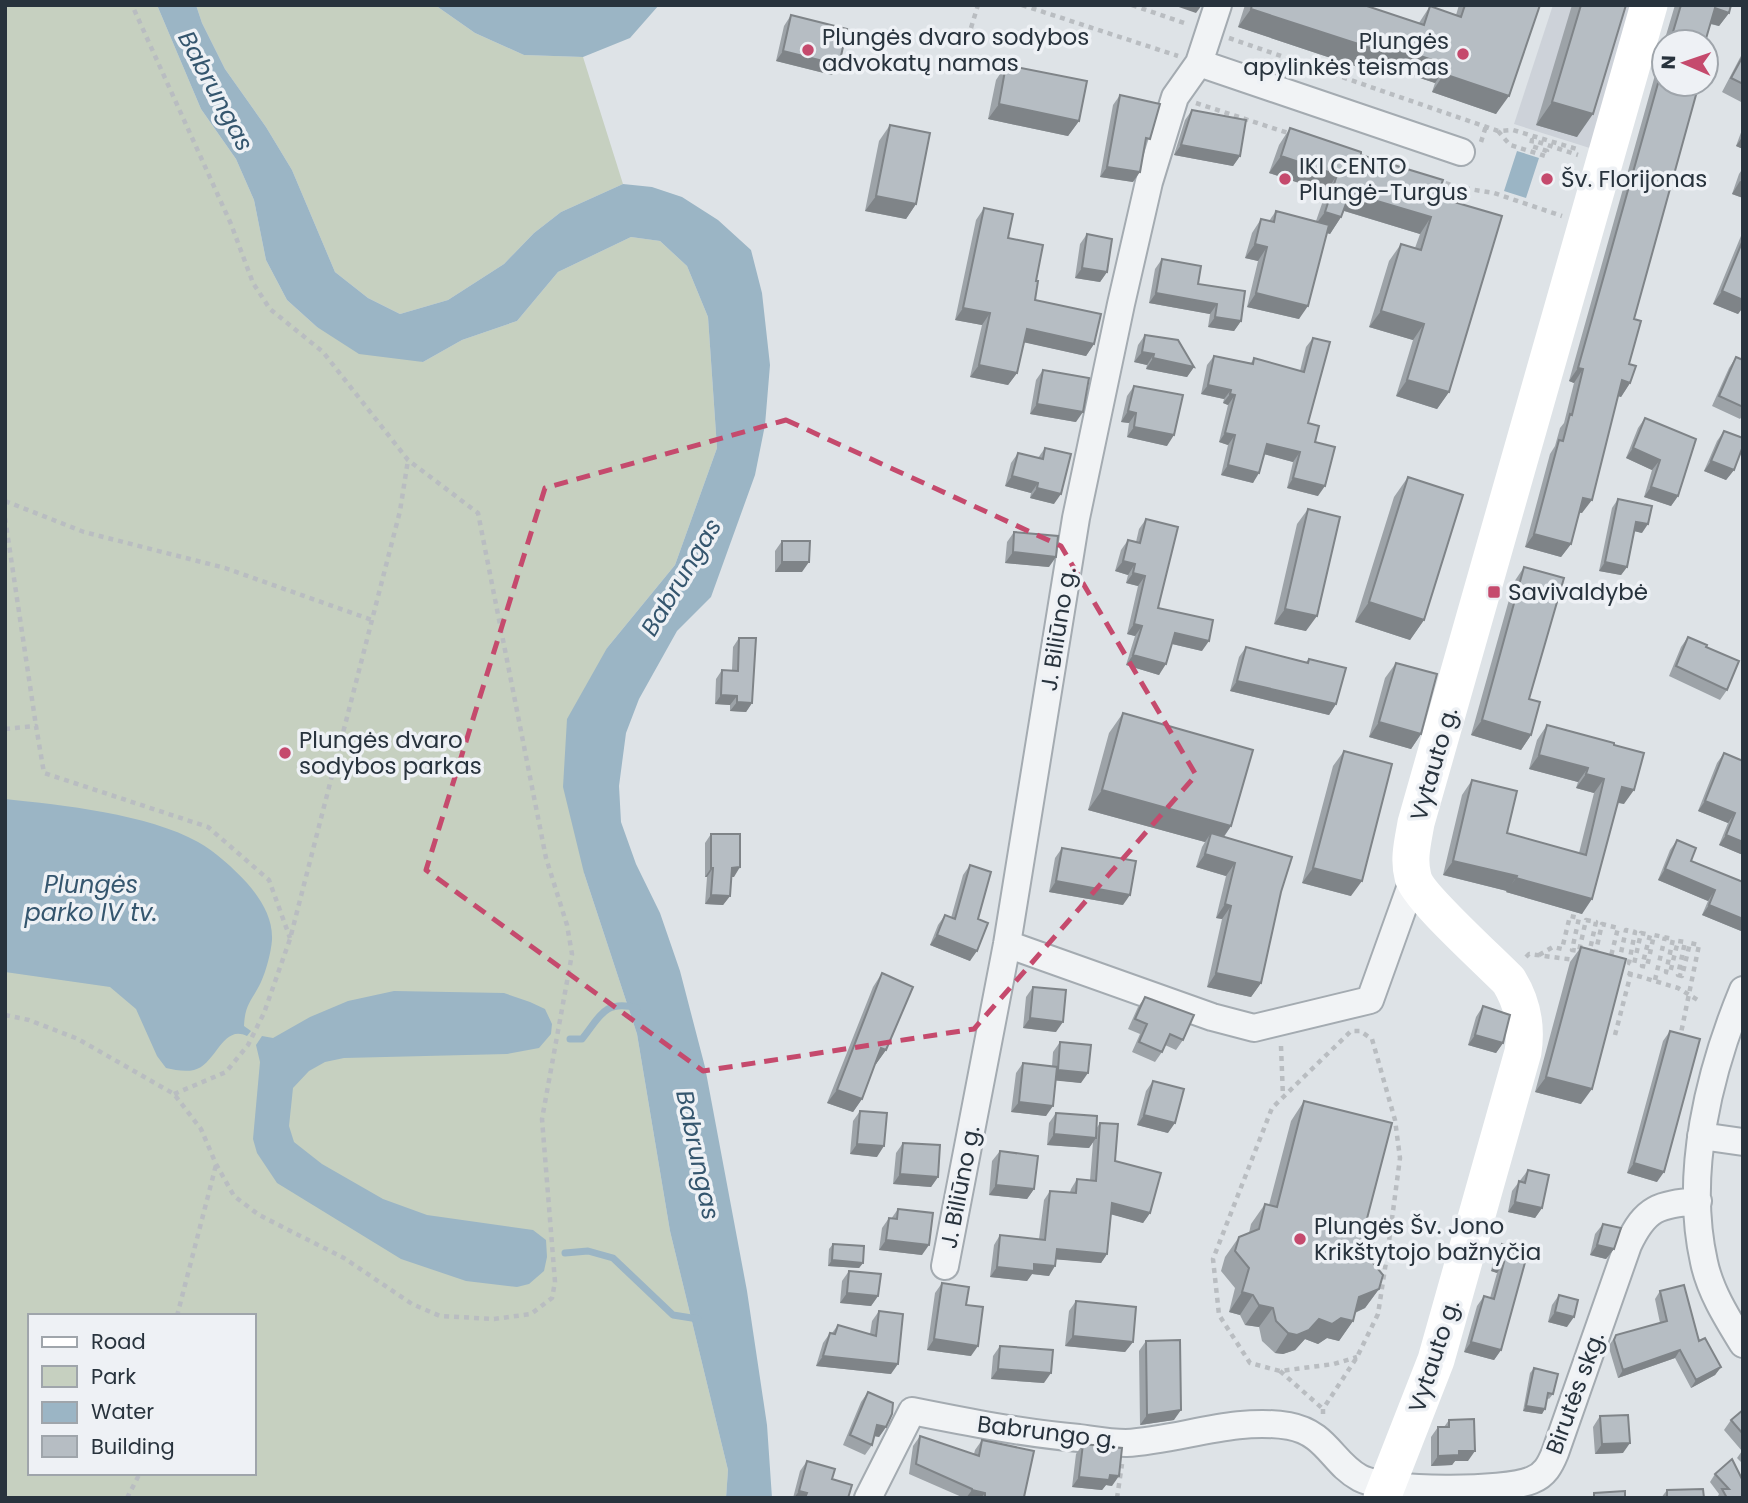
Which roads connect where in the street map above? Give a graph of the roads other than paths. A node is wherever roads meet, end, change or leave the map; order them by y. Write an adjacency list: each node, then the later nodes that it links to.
1 (1218, 5): 3 (street, J. Biliūno g.)
2 (1649, 5): 5 (main road, Vytauto g.)
3 (1199, 63): 4 (street); 6 (street, J. Biliūno g.)
4 (1461, 152)
5 (1413, 880): 6 (street); 13 (main road, Vytauto g.)
6 (1007, 944): 11 (street, J. Biliūno g.)
7 (1743, 990): 8 (street)
8 (1700, 1136): 9 (street); 10 (street)
9 (1743, 1142)
10 (1698, 1200): 12 (street); 13 (street, Birutės skg.)
11 (945, 1266)
12 (1743, 1344)
13 (1384, 1491): 14 (street, Babrungo g.)
14 (868, 1498)

